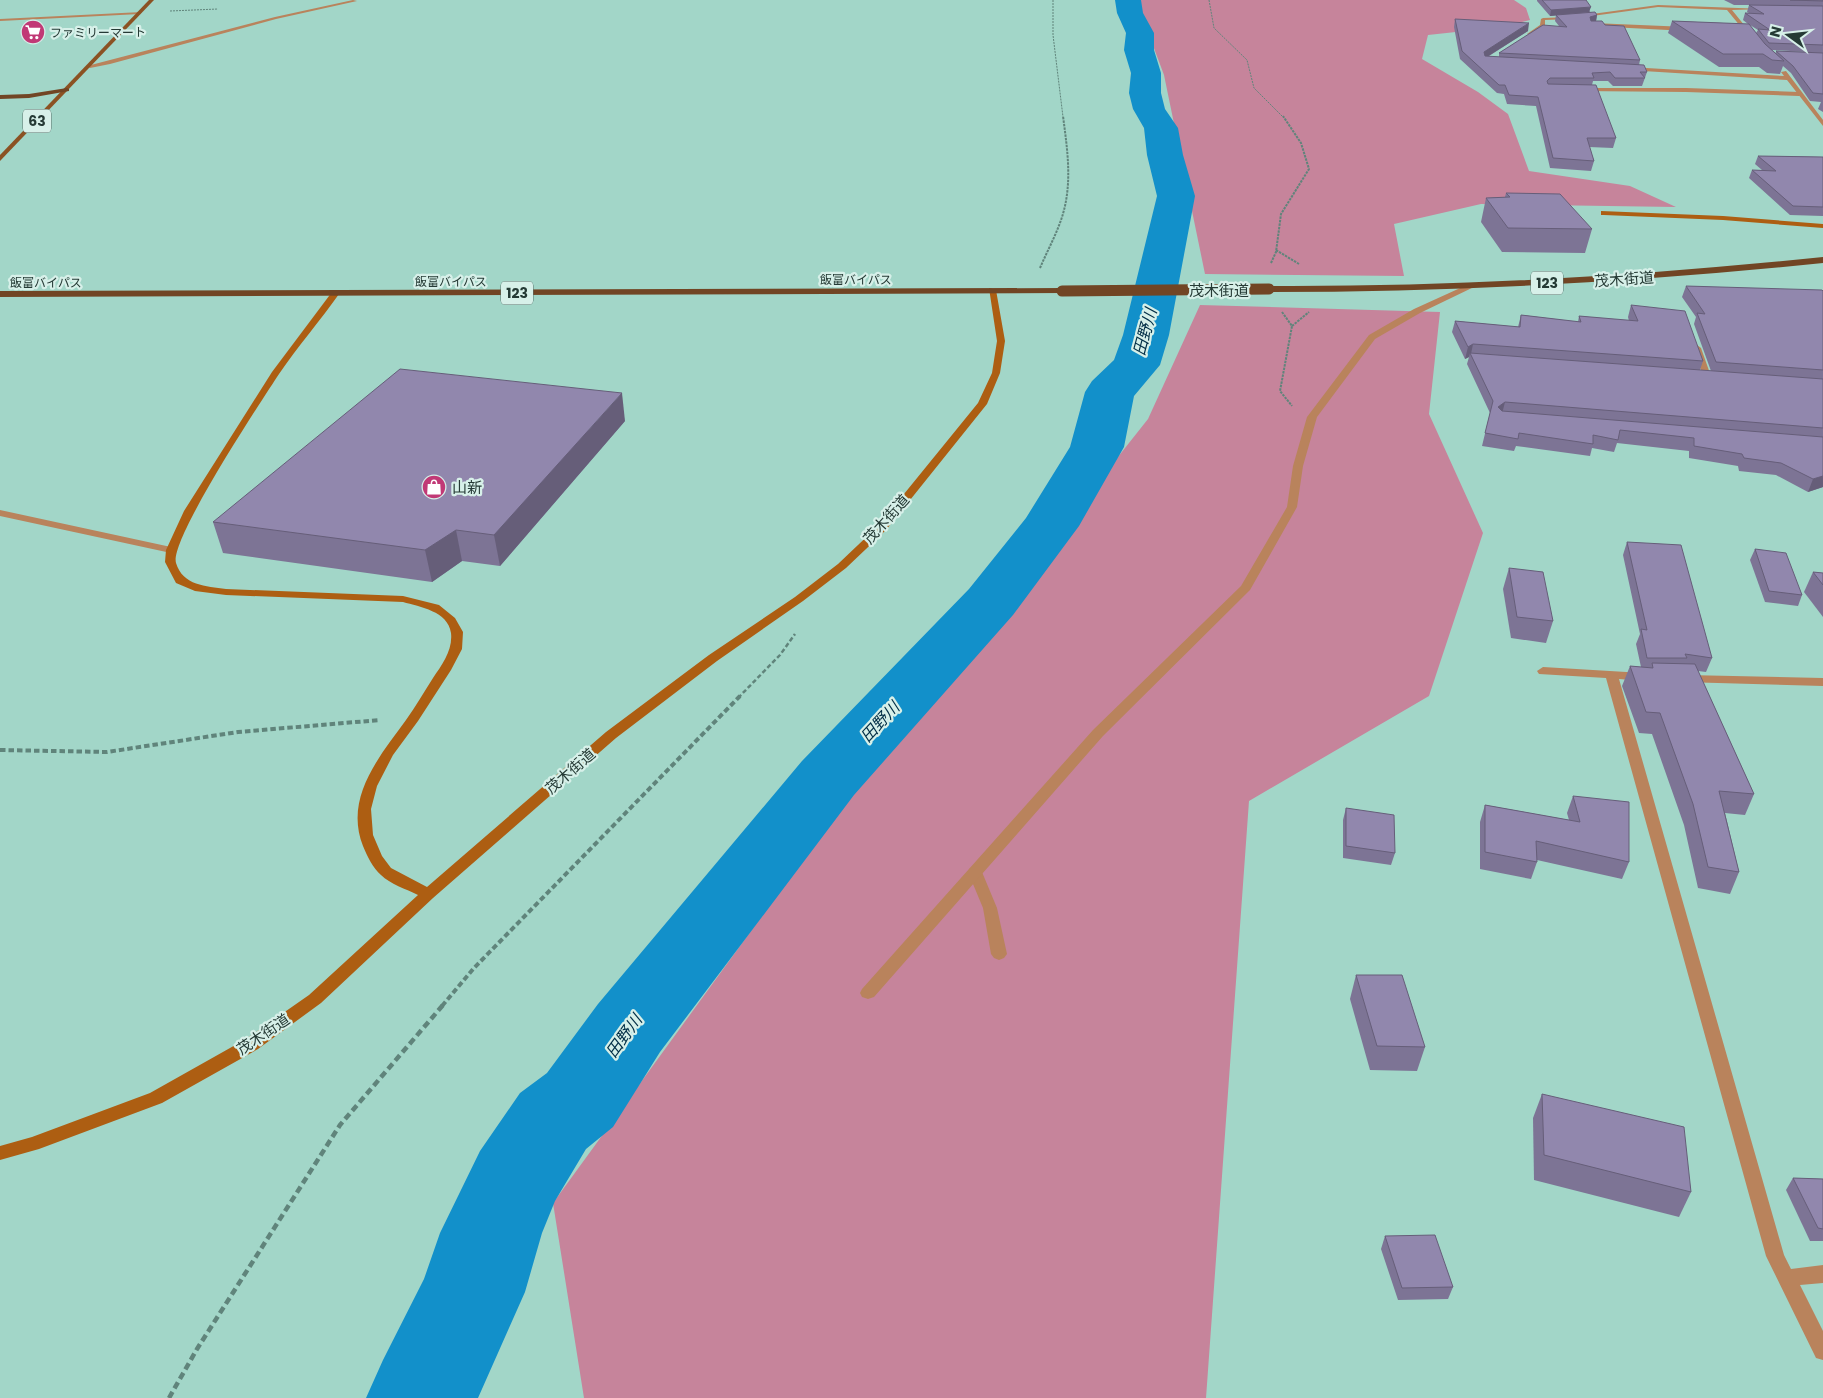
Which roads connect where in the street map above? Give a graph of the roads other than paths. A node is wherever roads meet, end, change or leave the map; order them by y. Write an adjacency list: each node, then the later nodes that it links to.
1 (152, 0): 5 (main road, 63)
2 (355, 1): 13 (street)
3 (1728, 9): 4 (street); 10 (street); 11 (street)
4 (1766, 9)
5 (140, 13): 6 (street); 13 (main road, 63)
6 (0, 20)
7 (1593, 25): 8 (street)
8 (1689, 30)
9 (1738, 32): 10 (street)
10 (1747, 32): 12 (street)
11 (1527, 36)
12 (1753, 40)
13 (90, 66): 18 (main road, 63)
14 (1623, 69): 16 (street)
15 (1780, 69): 16 (street)
16 (1789, 78): 20 (street)
17 (0, 90): 18 (highway)
18 (67, 90): 21 (highway); 25 (main road, 63)
19 (1578, 90): 20 (street)
20 (1799, 94): 22 (street)
21 (0, 97)
22 (1807, 105): 23 (street); 24 (street)
23 (1815, 105)
24 (1823, 124)
25 (0, 160)
26 (1604, 214): 27 (street)
27 (1823, 226)
28 (1823, 260): 29 (highway, 茂木街道 / 123)
29 (1472, 286): 30 (highway, 茂木街道 / 123, bridge); 40 (street)
30 (992, 290): 32 (highway, 飯富バイパス / 123); 41 (street, 茂木街道)
31 (0, 294): 32 (highway, 飯富バイパス / 123)
32 (335, 294): 36 (street)
33 (1695, 343): 34 (street)
34 (1698, 378)
35 (0, 513): 36 (street)
36 (171, 550): 41 (street)
37 (1543, 671): 38 (street)
38 (1612, 677): 39 (street); 46 (street)
39 (1823, 682)
40 (975, 872): 42 (street); 43 (street)
41 (428, 894): 44 (street, 茂木街道)
42 (1000, 954)
43 (868, 993)
44 (0, 1153)
45 (1823, 1274): 46 (street)
46 (1786, 1278): 47 (street)
47 (1823, 1351)

